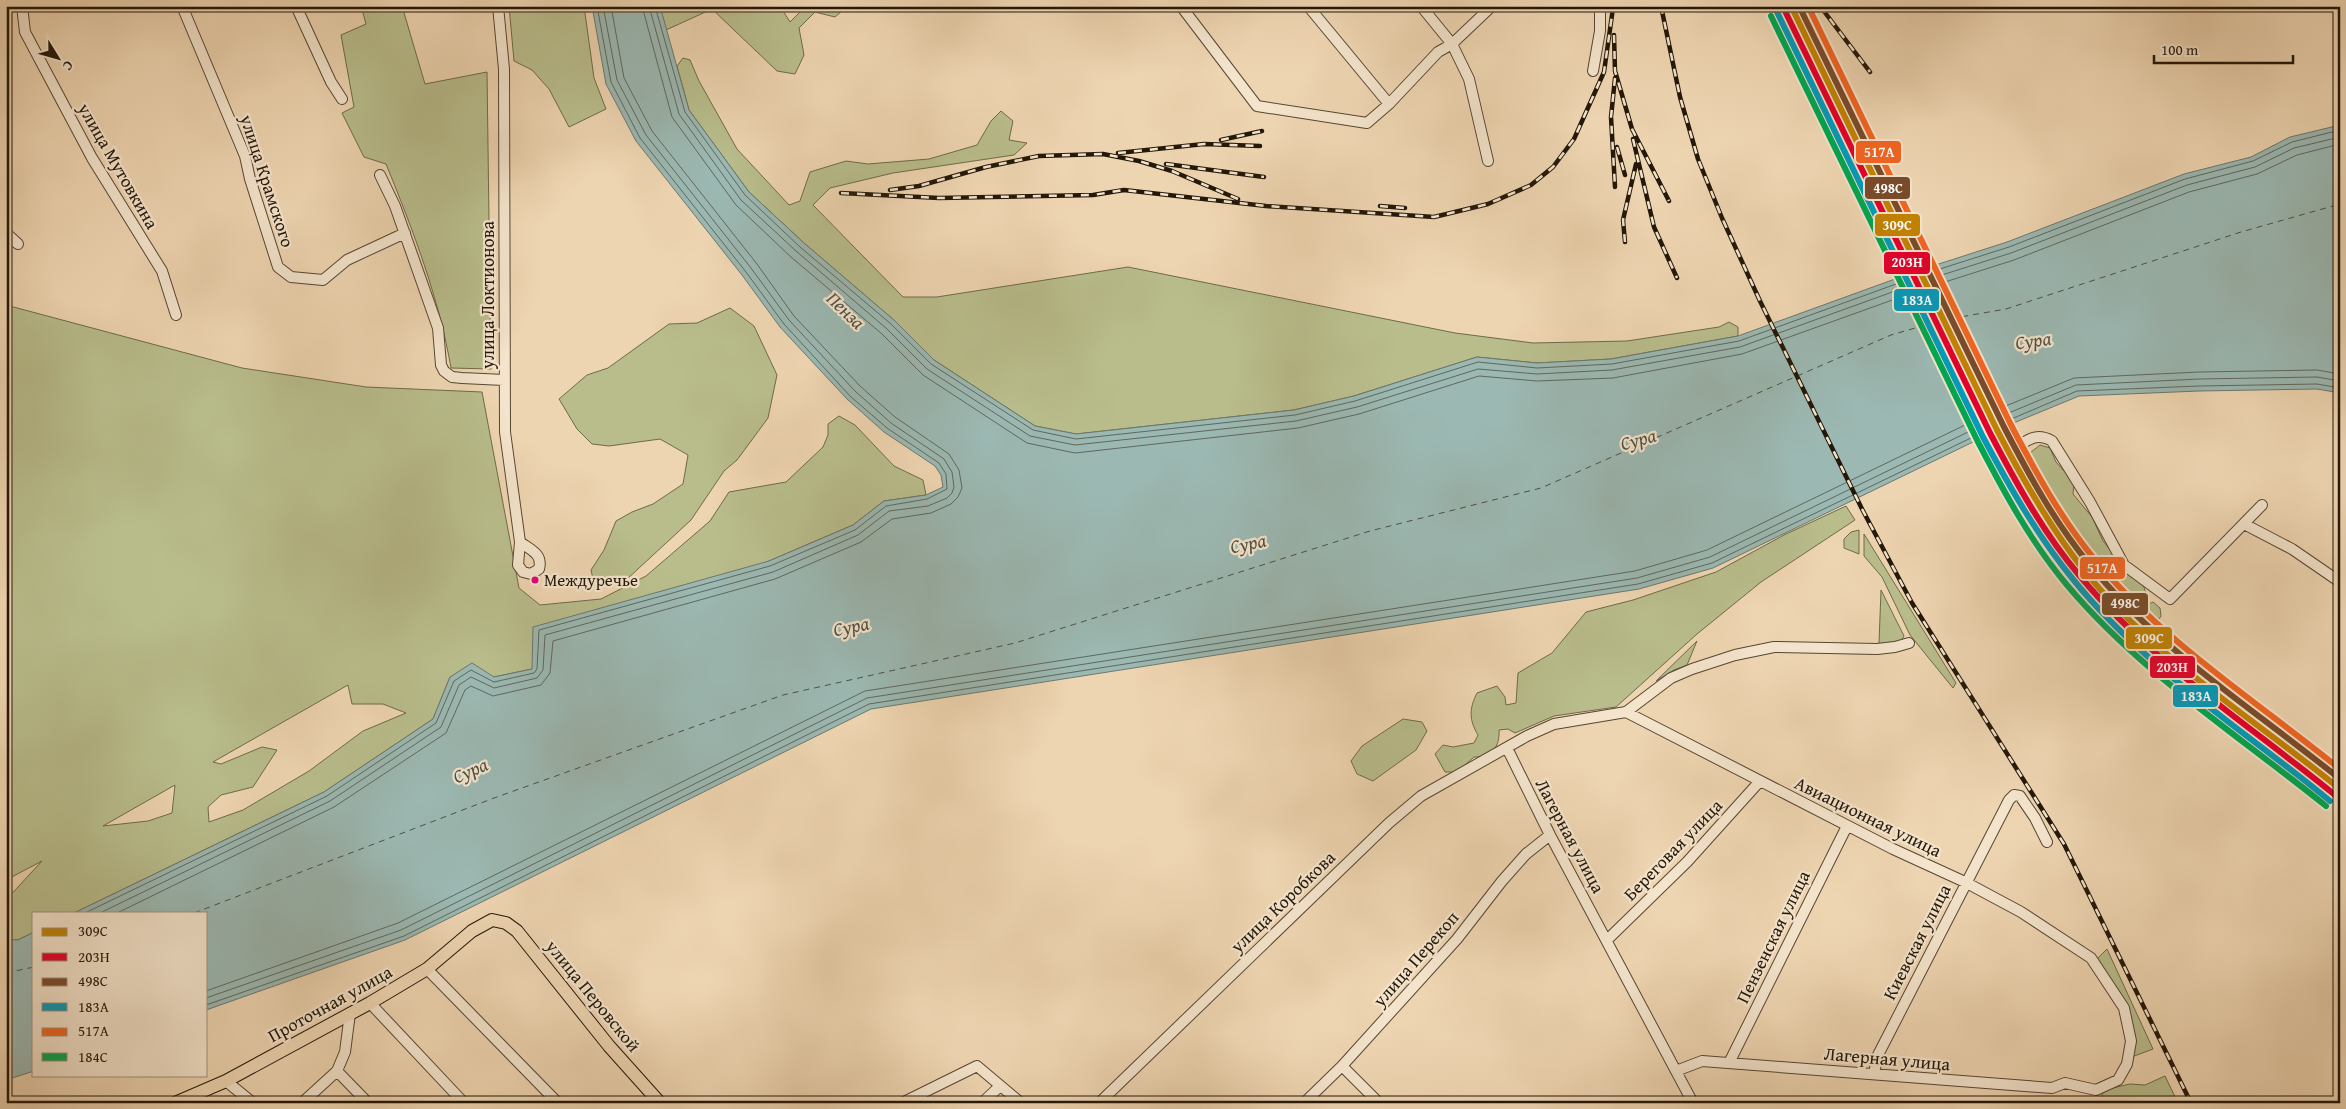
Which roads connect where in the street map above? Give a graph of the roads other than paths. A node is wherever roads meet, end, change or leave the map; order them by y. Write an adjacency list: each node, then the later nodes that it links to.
1 (22, 6): 19 (street, улица Мутовкина)
2 (182, 6): 17 (street, улица Крамского)
3 (296, 6): 12 (street)
4 (498, 6): 20 (street, улица Локтионова)
5 (1180, 6): 13 (street)
6 (1308, 6): 13 (street)
7 (1421, 6): 10 (street)
8 (1492, 6): 10 (street)
9 (1600, 6): 11 (street)
10 (1452, 44): 13 (street); 14 (street)
11 (1593, 71)
12 (342, 99)
13 (1388, 104)
14 (1488, 162)
15 (380, 175): 17 (street)
16 (6, 233): 18 (street)
17 (405, 233): 20 (street)
18 (18, 244)
19 (176, 315)
20 (504, 380): 24 (street, улица Локтионова)
21 (2020, 445): 23 (street)
22 (2262, 505): 23 (street)
23 (2244, 524): 25 (street)
24 (520, 542): 24 (street, улица Локтионова)
25 (2340, 582)
26 (1909, 643): 27 (street)
27 (1626, 712): 28 (street, улица Коробкова); 29 (street, Авиационная улица)
28 (1507, 748): 31 (street, Лагерная улица); 57 (street, улица Коробкова)
29 (1760, 781): 30 (street, Авиационная улица); 35 (street, Береговая улица)
30 (1847, 826): 33 (street, Авиационная улица); 39 (street, Пензенская улица)
31 (1550, 835): 35 (street, Лагерная улица); 40 (street, улица Перекоп)
32 (2047, 842): 33 (street, Киевская улица)
33 (1965, 882): 43 (street, Киевская улица); 46 (street, Авиационная улица)
34 (492, 920): 36 (main road, Проточная улица); 53 (main road, улица Перовской)
35 (1607, 940): 41 (street, Лагерная улица)
36 (427, 969): 37 (main road, Проточная улица); 52 (street)
37 (370, 1003): 38 (main road, Проточная улица); 51 (street)
38 (350, 1013): 42 (street); 44 (main road, Проточная улица)
39 (1729, 1063): 41 (street, Лагерная улица); 43 (street, Лагерная улица)
40 (1342, 1066): 58 (street, улица Перекоп); 59 (street)
41 (1676, 1070): 60 (street, Лагерная улица)
42 (337, 1071): 49 (street); 50 (street)
43 (1874, 1074): 46 (street, Лагерная улица)
44 (226, 1081): 47 (main road, Проточная улица); 48 (street)
45 (1000, 1086): 54 (street); 55 (street); 56 (street)
46 (2096, 1090)
47 (175, 1103)
48 (254, 1103)
49 (302, 1103)
50 (368, 1103)
51 (464, 1103)
52 (558, 1103)
53 (660, 1103)
54 (902, 1103)
55 (982, 1103)
56 (1021, 1103)
57 (1099, 1103)
58 (1304, 1103)
59 (1379, 1103)
60 (1693, 1103)

